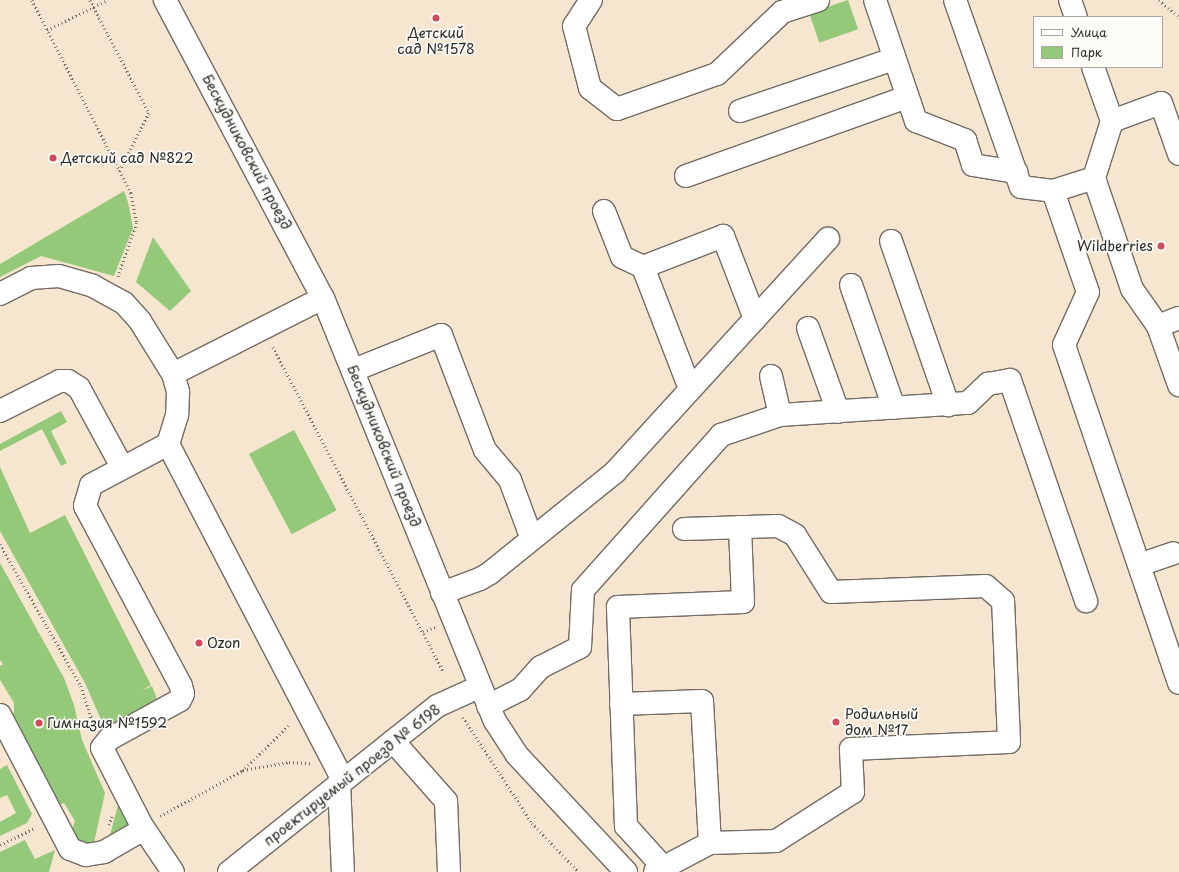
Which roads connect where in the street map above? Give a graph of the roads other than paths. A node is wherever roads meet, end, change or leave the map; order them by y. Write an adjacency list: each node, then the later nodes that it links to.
1 (165, 0): 24 (street, Бескудниковский проезд)
2 (591, 0): 3 (street)
3 (818, 0)
4 (875, 0): 8 (street)
5 (954, 0): 14 (street)
6 (1070, 0): 7 (street)
7 (1076, 16)
8 (894, 59): 10 (street); 11 (street)
9 (1093, 68): 12 (street)
10 (907, 97): 14 (street); 15 (street)
11 (740, 111)
12 (1112, 121): 13 (street); 16 (street)
13 (1179, 154)
14 (1016, 172): 17 (street)
15 (686, 176)
16 (1094, 178): 17 (street); 27 (street)
17 (1054, 191): 45 (street)
18 (604, 211): 21 (street)
19 (828, 239): 26 (street)
20 (891, 241): 34 (street)
21 (643, 267): 26 (street); 33 (street)
22 (851, 285): 35 (street)
23 (0, 294): 30 (street)
24 (324, 298): 29 (street, Бескудниковский проезд); 30 (street)
25 (1179, 318): 27 (street)
26 (755, 319): 33 (street)
27 (1158, 326): 32 (street)
28 (808, 328): 37 (street)
29 (354, 370): 43 (street); 46 (street, Бескудниковский проезд)
30 (173, 374): 39 (street)
31 (771, 376): 38 (street)
32 (1179, 385)
33 (690, 389): 43 (street)
34 (948, 405): 35 (street); 47 (street)
35 (894, 408): 37 (street)
36 (0, 410): 40 (street)
37 (838, 412): 38 (street)
38 (780, 416): 49 (street, проектируемый проезд № 6198)
39 (168, 444): 40 (street); 53 (street)
40 (122, 467): 54 (street)
41 (740, 527): 42 (street); 50 (street); 55 (street)
42 (684, 529)
43 (532, 539): 46 (street)
44 (1173, 553): 45 (street)
45 (1139, 565): 48 (street)
46 (442, 594): 49 (street, Бескудниковский проезд)
47 (1086, 601)
48 (1179, 683)
49 (484, 697): 52 (street, проектируемый проезд № 6198); 61 (street, Бескудниковский проезд)
50 (621, 704): 55 (street); 56 (street)
51 (0, 715): 54 (street)
52 (393, 741): 53 (street, проектируемый проезд № 6198); 60 (street)
53 (339, 775): 58 (street, проектируемый проезд № 6198); 59 (street)
54 (143, 828): 57 (street)
55 (710, 844): 56 (street)
56 (659, 869)
57 (173, 872)
58 (229, 872)
59 (342, 872)
60 (448, 872)
61 (626, 872)

